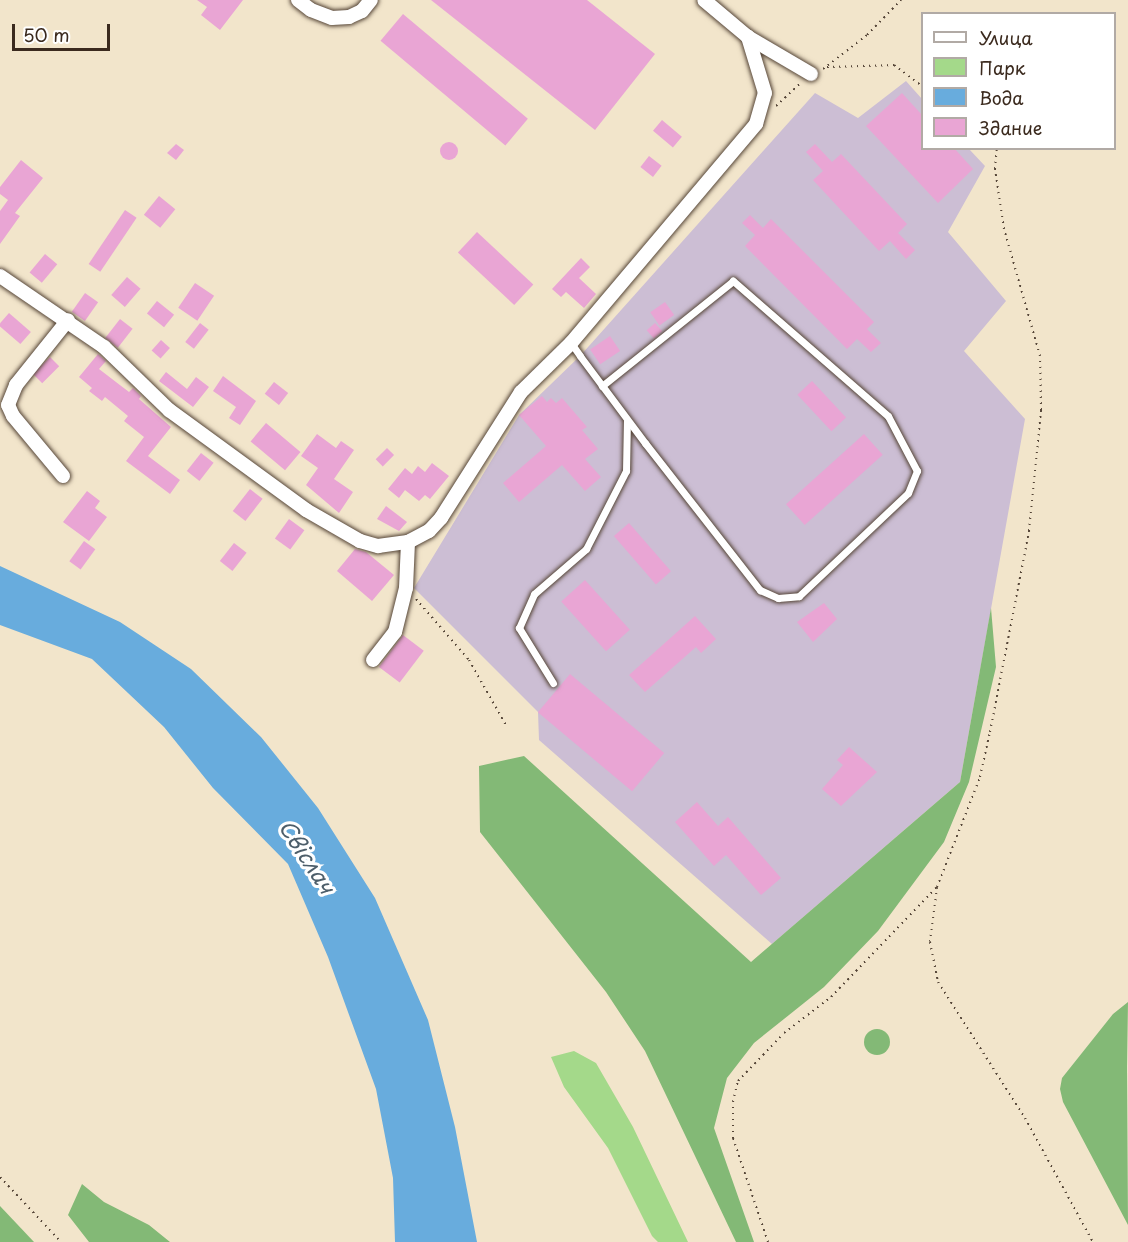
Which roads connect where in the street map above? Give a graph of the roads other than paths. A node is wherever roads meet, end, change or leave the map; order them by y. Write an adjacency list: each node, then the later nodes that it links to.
1 (298, 0): 2 (street)
2 (371, 0)
3 (704, 0): 4 (street)
4 (748, 37): 5 (street); 8 (street)
5 (811, 74)
6 (0, 276): 7 (street)
7 (68, 320): 11 (street); 12 (street)
8 (571, 343): 9 (lane); 12 (street)
9 (602, 386): 10 (lane); 10 (lane)
10 (627, 420): 14 (lane)
11 (63, 476)
12 (408, 542): 13 (street)
13 (373, 660)
14 (553, 683)

